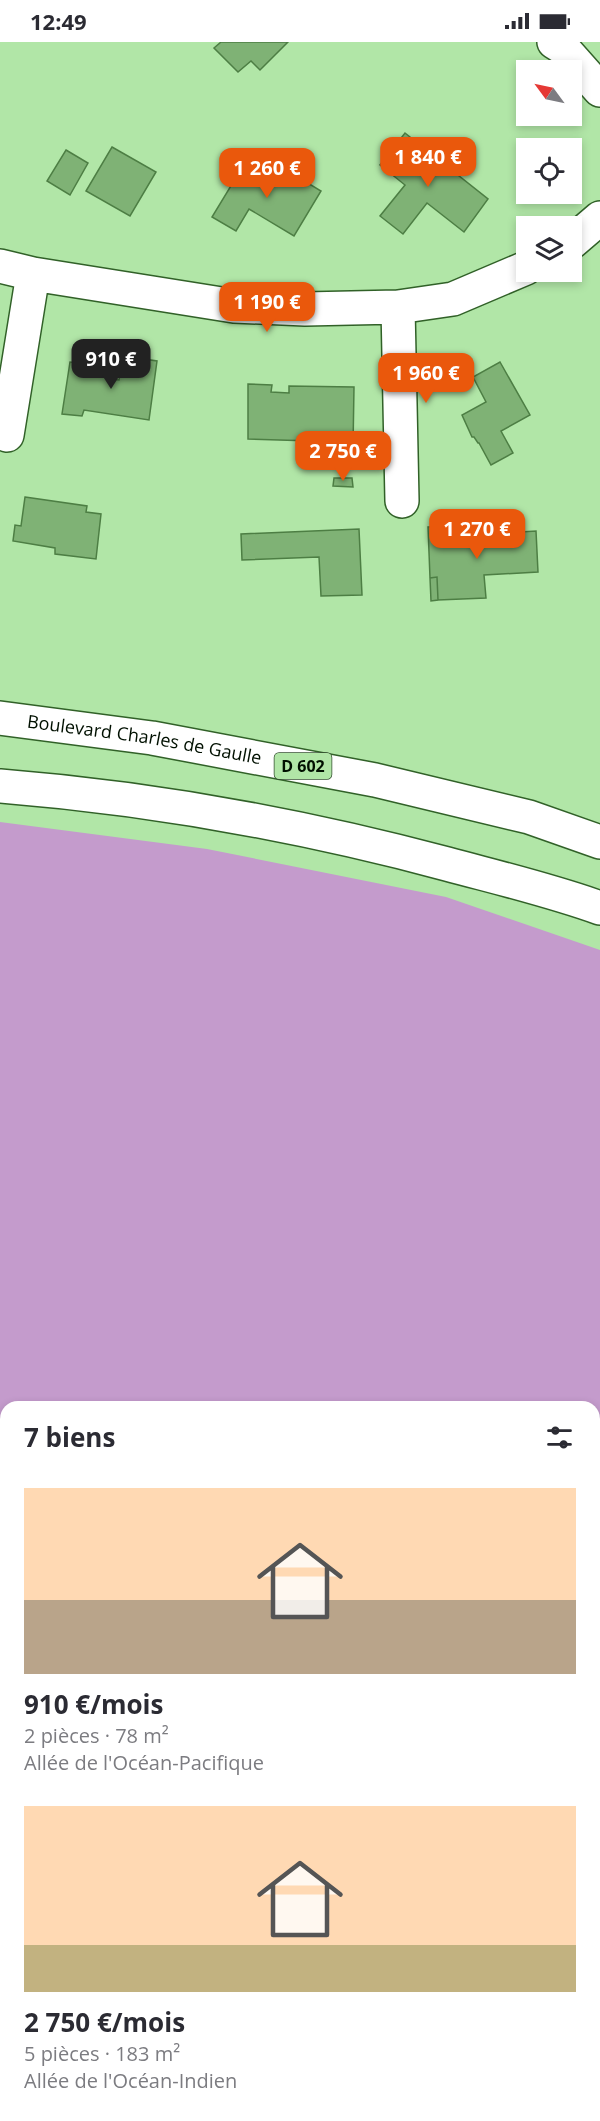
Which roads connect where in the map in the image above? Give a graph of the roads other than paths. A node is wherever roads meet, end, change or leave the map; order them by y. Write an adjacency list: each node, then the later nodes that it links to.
1 (554, 42): 2 (main road)
2 (600, 90)
3 (600, 218): 4 (main road)
4 (582, 233)
5 (0, 266): 7 (main road)
6 (516, 272): 8 (main road)
7 (33, 274): 8 (main road); 9 (main road)
8 (398, 307): 10 (main road)
9 (7, 435)
10 (402, 501)
11 (0, 718): 13 (main road, Boulevard Charles de Gaulle / D 602)
12 (0, 786): 16 (main road)
13 (529, 817): 14 (main road); 15 (main road, Boulevard Charles de Gaulle / D 602)
14 (600, 827)
15 (600, 842)
16 (600, 908)

